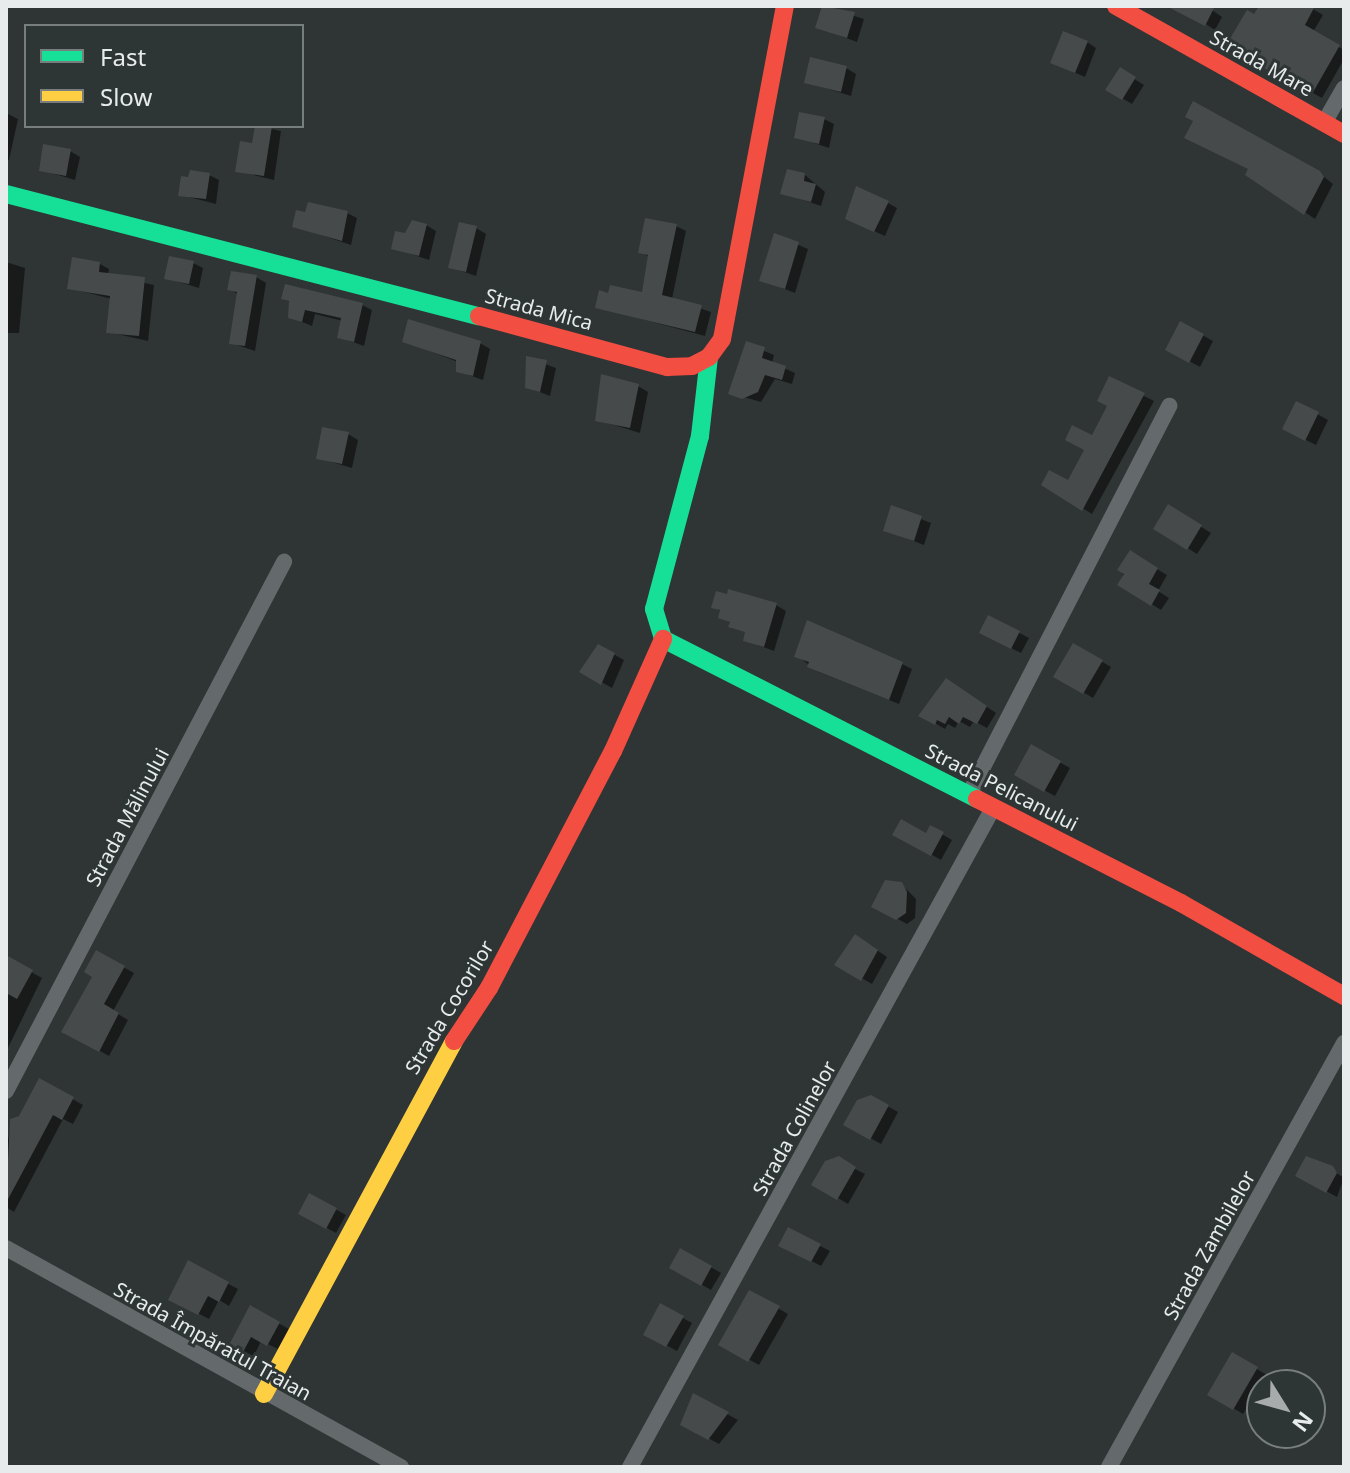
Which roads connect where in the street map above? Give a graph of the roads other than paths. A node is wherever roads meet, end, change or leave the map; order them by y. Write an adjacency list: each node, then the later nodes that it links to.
1 (785, 6): 7 (street)
2 (1116, 6): 4 (street, Strada Mare)
3 (1344, 88): 4 (street)
4 (1324, 123): 5 (street, Strada Mare)
5 (1344, 134)
6 (6, 194): 7 (street, Strada Mica)
7 (709, 357): 10 (street)
8 (1169, 406): 11 (street)
9 (284, 562): 15 (street, Strada Mălinului)
10 (663, 639): 11 (street, Strada Pelicanului); 17 (street, Strada Cocorilor)
11 (969, 794): 12 (street, Strada Pelicanului)
12 (993, 808): 13 (street, Strada Pelicanului); 19 (street, Strada Colinelor)
13 (1344, 996)
14 (1344, 1043): 20 (street, Strada Zambilelor)
15 (6, 1091)
16 (6, 1248): 17 (street, Strada Împăratul Traian)
17 (264, 1394): 18 (street, Strada Împăratul Traian)
18 (401, 1467)
19 (630, 1467)
20 (1109, 1467)

